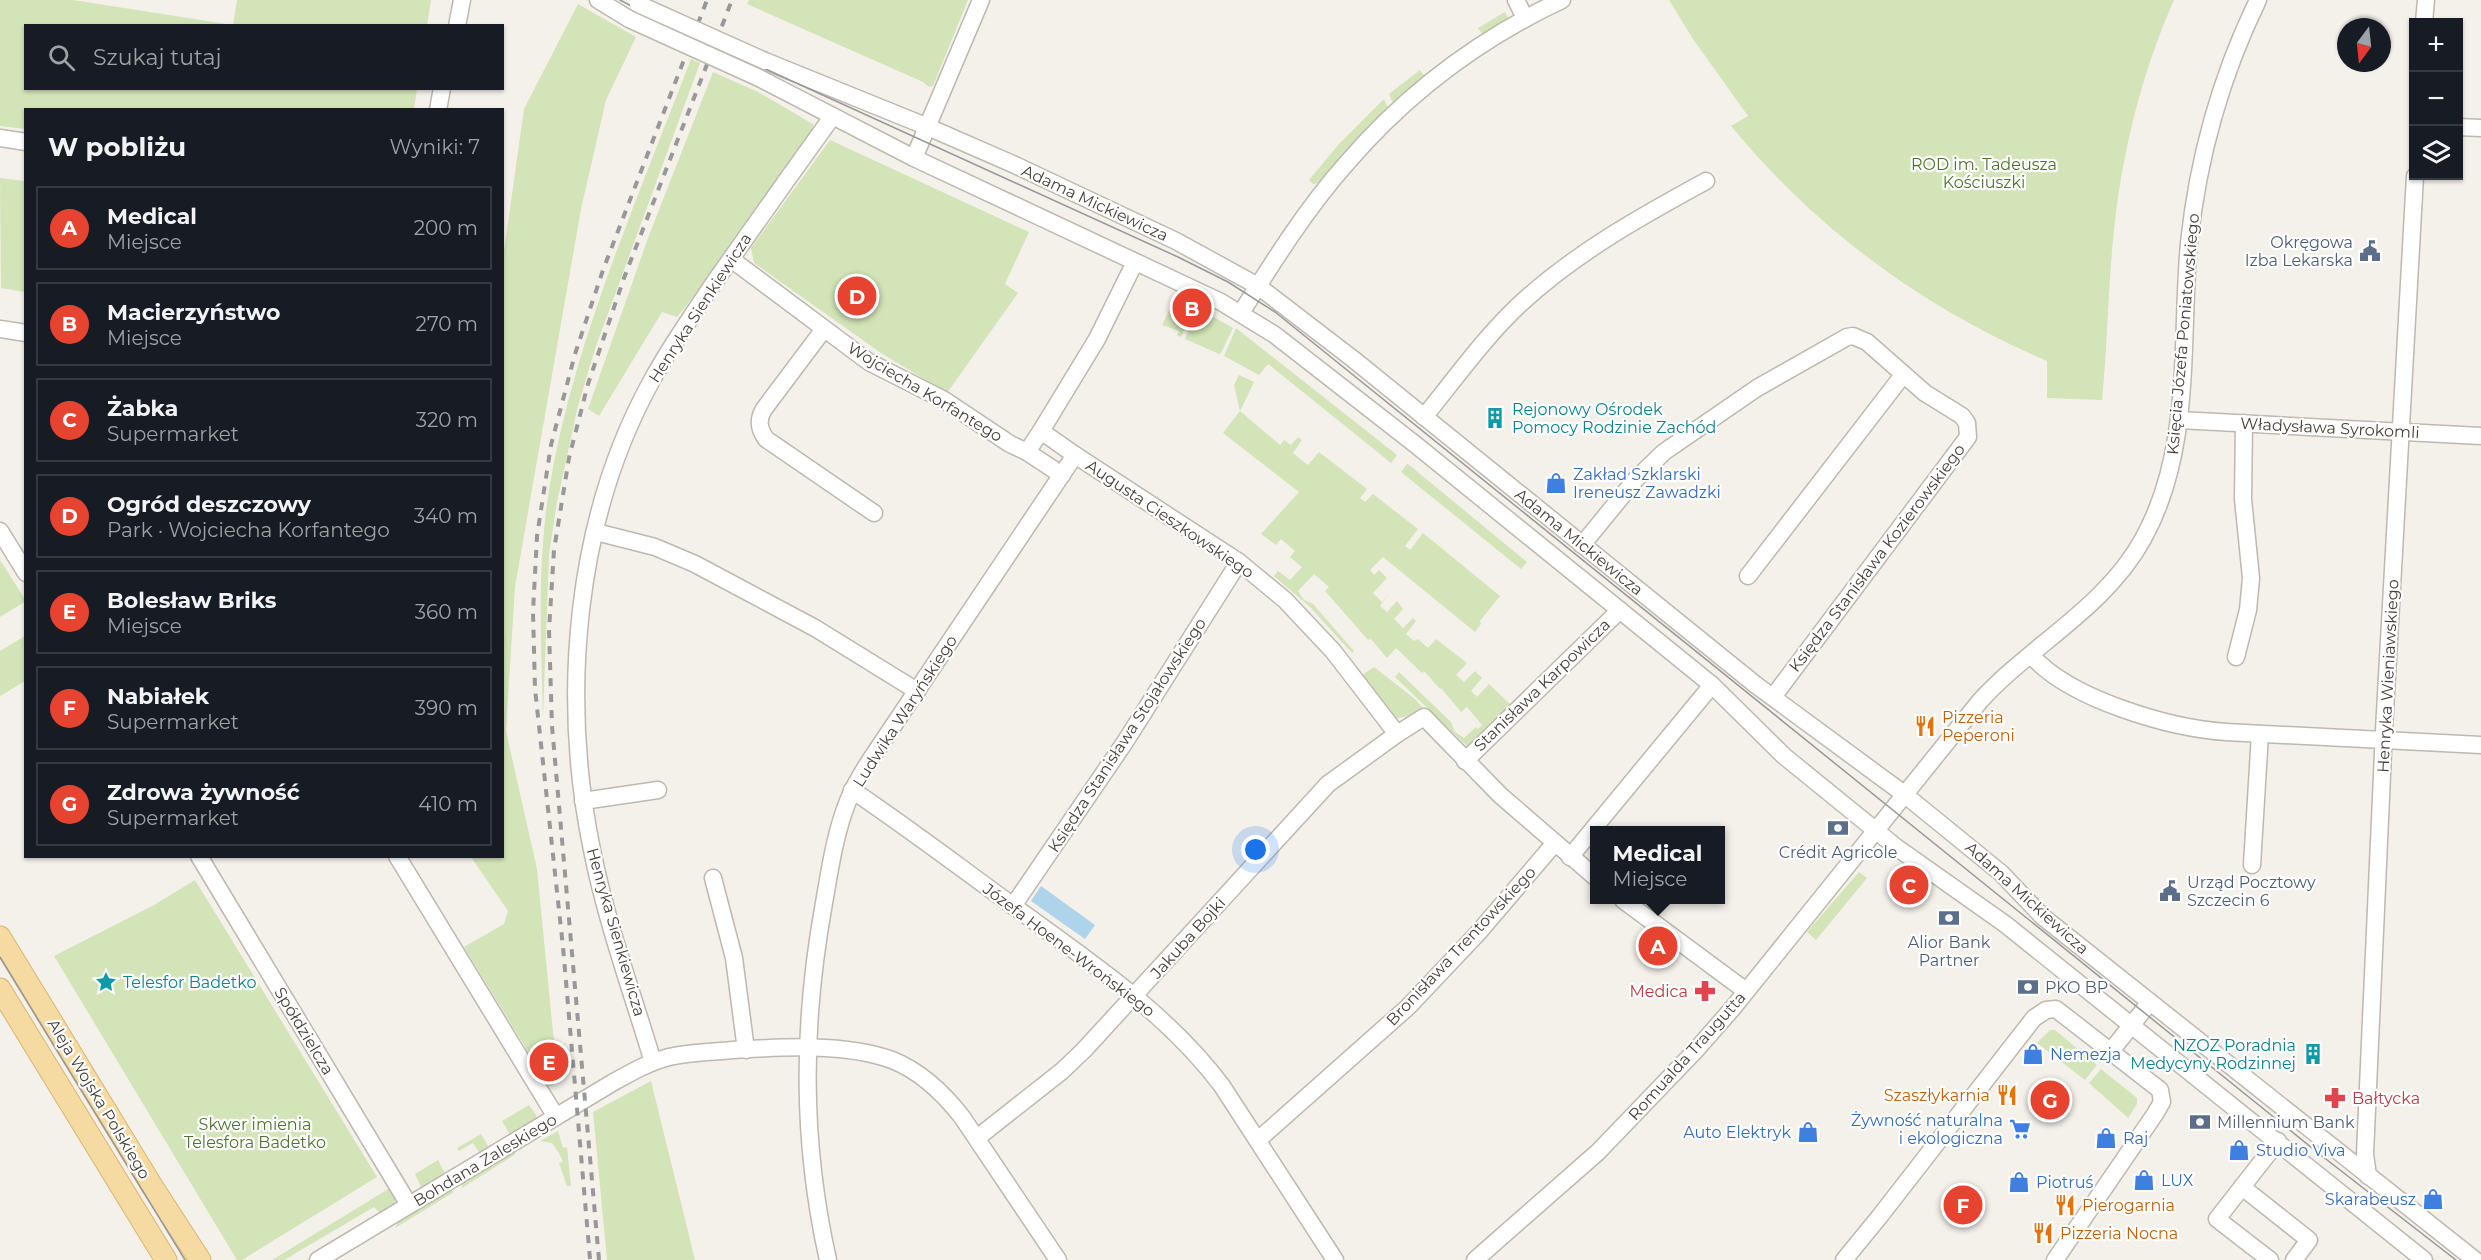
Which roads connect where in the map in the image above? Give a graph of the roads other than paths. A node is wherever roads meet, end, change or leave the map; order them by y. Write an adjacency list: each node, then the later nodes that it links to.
1 (462, 0): 11 (street)
2 (598, 0): 8 (street, Adama Mickiewicza)
3 (981, 0): 15 (street)
4 (1516, 0): 9 (street)
5 (1562, 0): 9 (street)
6 (2258, 0): 32 (street, Księcia Józefa Poniatowskiego)
7 (2426, 0): 10 (street)
8 (632, 8): 14 (street, Adama Mickiewicza, bridge); 15 (street, Adama Mickiewicza, bridge)
9 (1525, 18): 25 (street)
10 (2424, 18)
11 (457, 24)
12 (442, 90): 13 (street)
13 (438, 108)
14 (832, 117): 20 (street, Adama Mickiewicza); 23 (street, Henryka Sienkiewicza)
15 (928, 127): 20 (street); 25 (street, Adama Mickiewicza)
16 (2463, 127): 17 (street)
17 (2481, 128)
18 (0, 138): 19 (street)
19 (24, 142)
20 (914, 158): 24 (street, Adama Mickiewicza)
21 (2415, 180): 35 (street, Henryka Wieniawskiego)
22 (1706, 181): 31 (street)
23 (731, 259): 28 (street, Wojciecha Korfantego); 42 (street, Henryka Sienkiewicza)
24 (1135, 262): 26 (street, Adama Mickiewicza); 34 (street)
25 (1258, 286): 26 (street); 31 (street, Adama Mickiewicza)
26 (1241, 313): 47 (street, Adama Mickiewicza)
27 (0, 329): 29 (street)
28 (824, 329): 37 (street, Wojciecha Korfantego); 40 (street)
29 (24, 333)
30 (1903, 375): 43 (street, Księdza Stanisława Kozierowskiego); 46 (street); 52 (street, Księdza Stanisława Kozierowskiego)
31 (1424, 417): 43 (street, Adama Mickiewicza)
32 (2179, 420): 33 (street, Władysława Syrokomli); 48 (street, Księcia Józefa Poniatowskiego)
33 (2244, 423): 35 (street, Władysława Syrokomli); 49 (street)
34 (1041, 431): 37 (street); 38 (street)
35 (2403, 431): 36 (street, Władysława Syrokomli); 55 (street, Henryka Wieniawskiego)
36 (2481, 436)
37 (1027, 452): 39 (street)
38 (1075, 455): 39 (street, Ludwika Waryńskiego); 44 (street, Augusta Cieszkowskiego)
39 (1062, 475): 51 (street, Ludwika Waryńskiego)
40 (874, 513)
41 (0, 531): 45 (street)
42 (596, 532): 51 (street); 61 (street, Henryka Sienkiewicza)
43 (1582, 545): 52 (street, Adama Mickiewicza)
44 (1239, 562): 53 (street, Augusta Cieszkowskiego); 73 (street, Księdza Stanisława Stojałowskiego)
45 (24, 570)
46 (1748, 576)
47 (1620, 610): 50 (street, Adama Mickiewicza); 57 (street, Stanisława Karpowicza)
48 (2031, 655): 54 (street); 60 (street, Księcia Józefa Poniatowskiego)
49 (2236, 657)
50 (1712, 685): 62 (street); 63 (street, Adama Mickiewicza)
51 (917, 691): 59 (street, Ludwika Waryńskiego)
52 (1773, 697): 60 (street, Adama Mickiewicza)
53 (1396, 734): 57 (street); 77 (street, Jakuba Bojki)
54 (2260, 734): 55 (street); 69 (street)
55 (2384, 741): 56 (street); 88 (street, Henryka Wieniawskiego)
56 (2481, 745)
57 (1465, 760): 65 (street)
58 (658, 790): 61 (street)
59 (852, 790): 73 (street, Józefa Hoene-Wrońskiego); 80 (street, Ludwika Waryńskiego)
60 (1904, 794): 63 (street); 78 (street, Adama Mickiewicza)
61 (583, 801): 83 (street, Henryka Sienkiewicza)
62 (1596, 826)
63 (1875, 830): 76 (street, Romualda Traugutta); 79 (street, Adama Mickiewicza)
64 (1590, 833): 66 (street)
65 (1554, 844): 66 (street); 86 (street, Bronisława Trentowskiego)
66 (1570, 857): 70 (street)
67 (200, 858): 90 (street, Spółdzielcza)
68 (398, 858): 84 (street)
69 (2252, 865)
70 (1590, 873)
71 (713, 878): 81 (street)
72 (1628, 904): 76 (street)
73 (1013, 906): 77 (street, Józefa Hoene-Wrońskiego)
74 (0, 936): 93 (main road, Aleja Wojska Polskiego)
75 (0, 988): 92 (main road, Aleja Wojska Polskiego)
76 (1746, 991): 98 (street, Romualda Traugutta)
77 (1134, 997): 85 (street, Jakuba Bojki); 86 (street, Józefa Hoene-Wrońskiego)
78 (2150, 1002): 79 (street); 88 (street, Adama Mickiewicza)
79 (2131, 1026): 82 (street); 87 (street, Adama Mickiewicza)
80 (806, 1047): 81 (street, Bohdana Zaleskiego); 85 (street, Bohdana Zaleskiego); 95 (street, Ludwika Waryńskiego)
81 (746, 1050): 83 (street, Bohdana Zaleskiego)
82 (2111, 1051): 91 (street); 99 (street)
83 (653, 1062): 84 (street, Bohdana Zaleskiego)
84 (556, 1117): 90 (street, Bohdana Zaleskiego)
85 (977, 1138): 96 (street, Bohdana Zaleskiego)
86 (1258, 1140): 97 (street, Józefa Hoene-Wrońskiego)
87 (2278, 1141): 89 (street); 102 (street, Adama Mickiewicza)
88 (2368, 1176): 103 (street, Adama Mickiewicza)
89 (2242, 1187): 100 (street); 101 (street)
90 (409, 1205): 94 (street, Bohdana Zaleskiego)
91 (1847, 1259)
92 (166, 1260)
93 (200, 1260)
94 (318, 1260)
95 (828, 1260)
96 (1058, 1260)
97 (1335, 1260)
98 (1474, 1260)
99 (2055, 1260)
100 (2270, 1260)
101 (2294, 1260)
102 (2424, 1260)
103 (2475, 1260)

